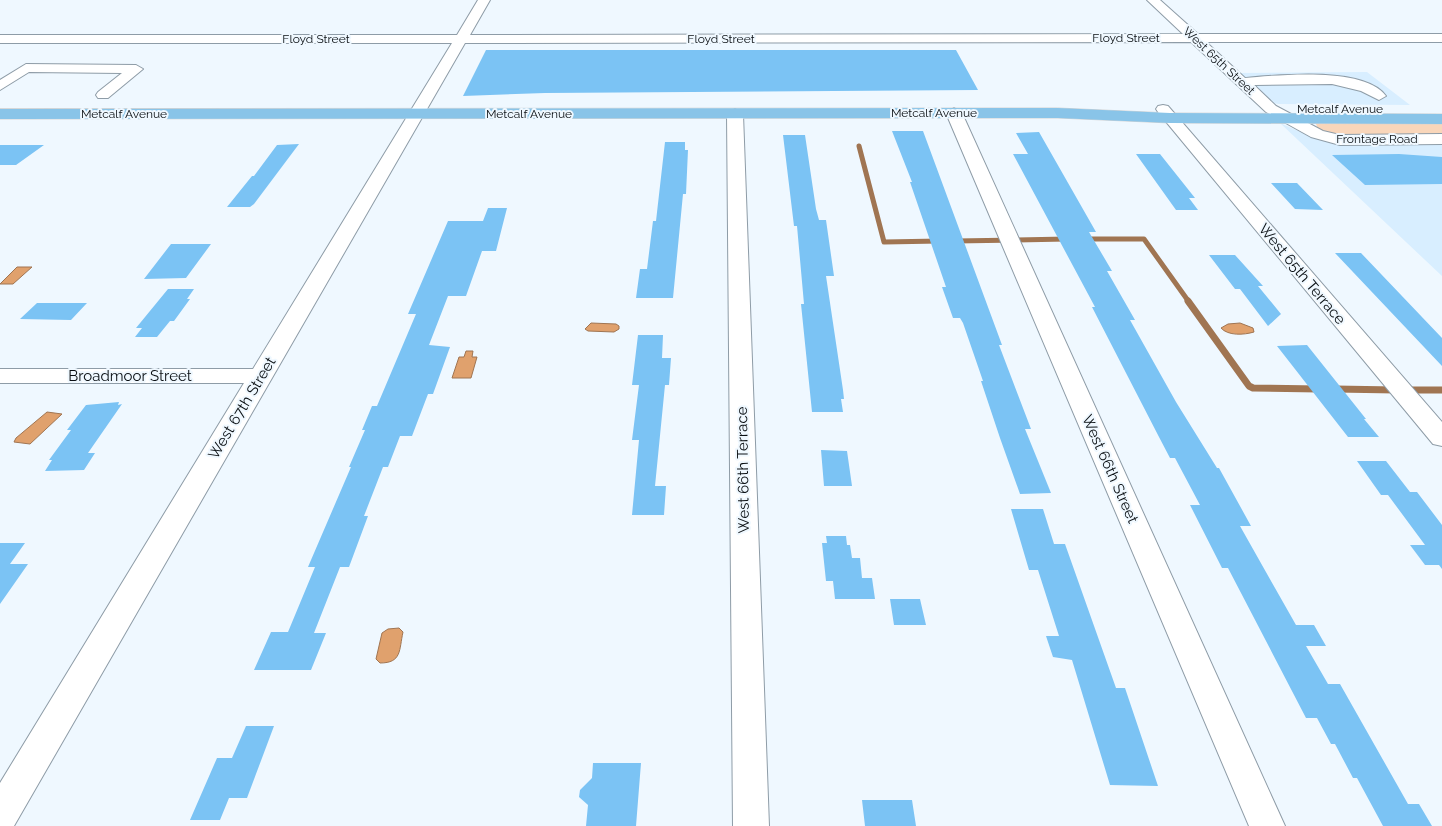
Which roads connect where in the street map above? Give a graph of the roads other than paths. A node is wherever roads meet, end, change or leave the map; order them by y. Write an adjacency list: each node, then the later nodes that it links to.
1 (484, 0): 7 (street, West 67th Street)
2 (1153, 0): 3 (street, West 65th Street)
3 (1193, 38): 4 (street, Floyd Street); 7 (street, Floyd Street); 9 (street, West 65th Street)
4 (1442, 38)
5 (0, 39): 6 (street, Floyd Street)
6 (89, 39): 7 (street, Floyd Street); 8 (street)
7 (461, 39): 17 (street, West 67th Street)
8 (48, 68): 10 (street); 11 (street)
9 (1242, 82): 12 (street); 13 (street, West 65th Street)
10 (0, 86)
11 (103, 95)
12 (1379, 96)
13 (1271, 109): 14 (main road, Metcalf Avenue); 19 (main road, Metcalf Avenue); 20 (street, West 65th Street)
14 (1442, 109)
15 (954, 113): 18 (main road, Metcalf Avenue); 19 (main road, Metcalf Avenue); 28 (street, West 66th Street)
16 (0, 114): 17 (main road, Metcalf Avenue)
17 (416, 114): 18 (main road, Metcalf Avenue); 24 (street, West 67th Street)
18 (735, 114): 27 (street, West 66th Terrace)
19 (1167, 114): 20 (main road, Metcalf Avenue); 25 (street, West 65th Terrace)
20 (1288, 118): 21 (main road, Metcalf Avenue); 22 (street, Frontage Road)
21 (1442, 118)
22 (1442, 139)
23 (0, 376): 24 (street, Broadmoor Street)
24 (261, 376): 26 (street, West 67th Street)
25 (1442, 438)
26 (0, 816)
27 (751, 826)
28 (1267, 826)

